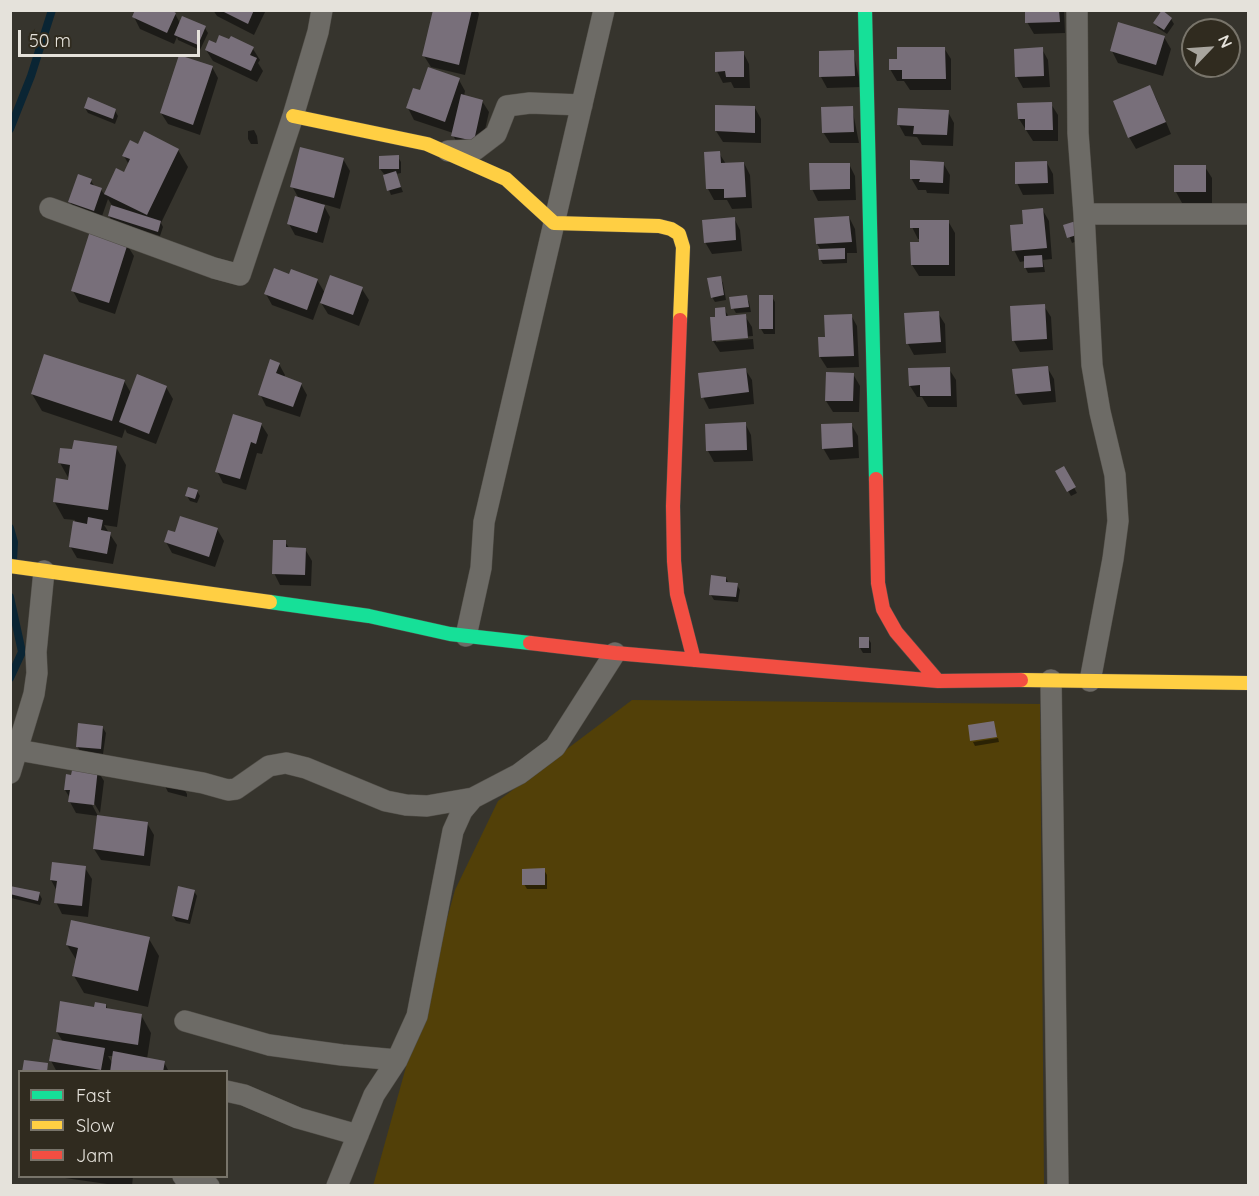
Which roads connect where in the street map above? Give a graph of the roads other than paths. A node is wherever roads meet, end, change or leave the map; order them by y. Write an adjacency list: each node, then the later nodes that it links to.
1 (322, 10): 6 (street)
2 (604, 10): 5 (street)
3 (865, 10): 18 (street)
4 (1077, 10): 9 (street)
5 (582, 105): 7 (street); 11 (street)
6 (293, 116): 7 (street); 8 (street)
7 (444, 151): 11 (street)
8 (50, 208)
9 (1084, 214): 10 (street); 19 (street)
10 (1248, 214)
11 (554, 223): 14 (street); 16 (street)
12 (10, 566): 13 (street)
13 (39, 571): 14 (street); 21 (street)
14 (466, 636): 15 (street)
15 (615, 653): 16 (street); 23 (street)
16 (694, 660): 18 (street)
17 (1051, 680): 18 (street); 19 (street); 31 (street)
18 (938, 681)
19 (1090, 681): 20 (street)
20 (1248, 683)
21 (18, 750): 22 (street); 23 (street)
22 (10, 773)
23 (473, 798): 25 (street)
24 (185, 1021): 25 (street)
25 (397, 1060): 27 (street)
26 (228, 1091): 27 (street)
27 (358, 1135): 30 (street)
28 (189, 1178): 29 (street)
29 (209, 1185)
30 (337, 1185)
31 (1058, 1185)

